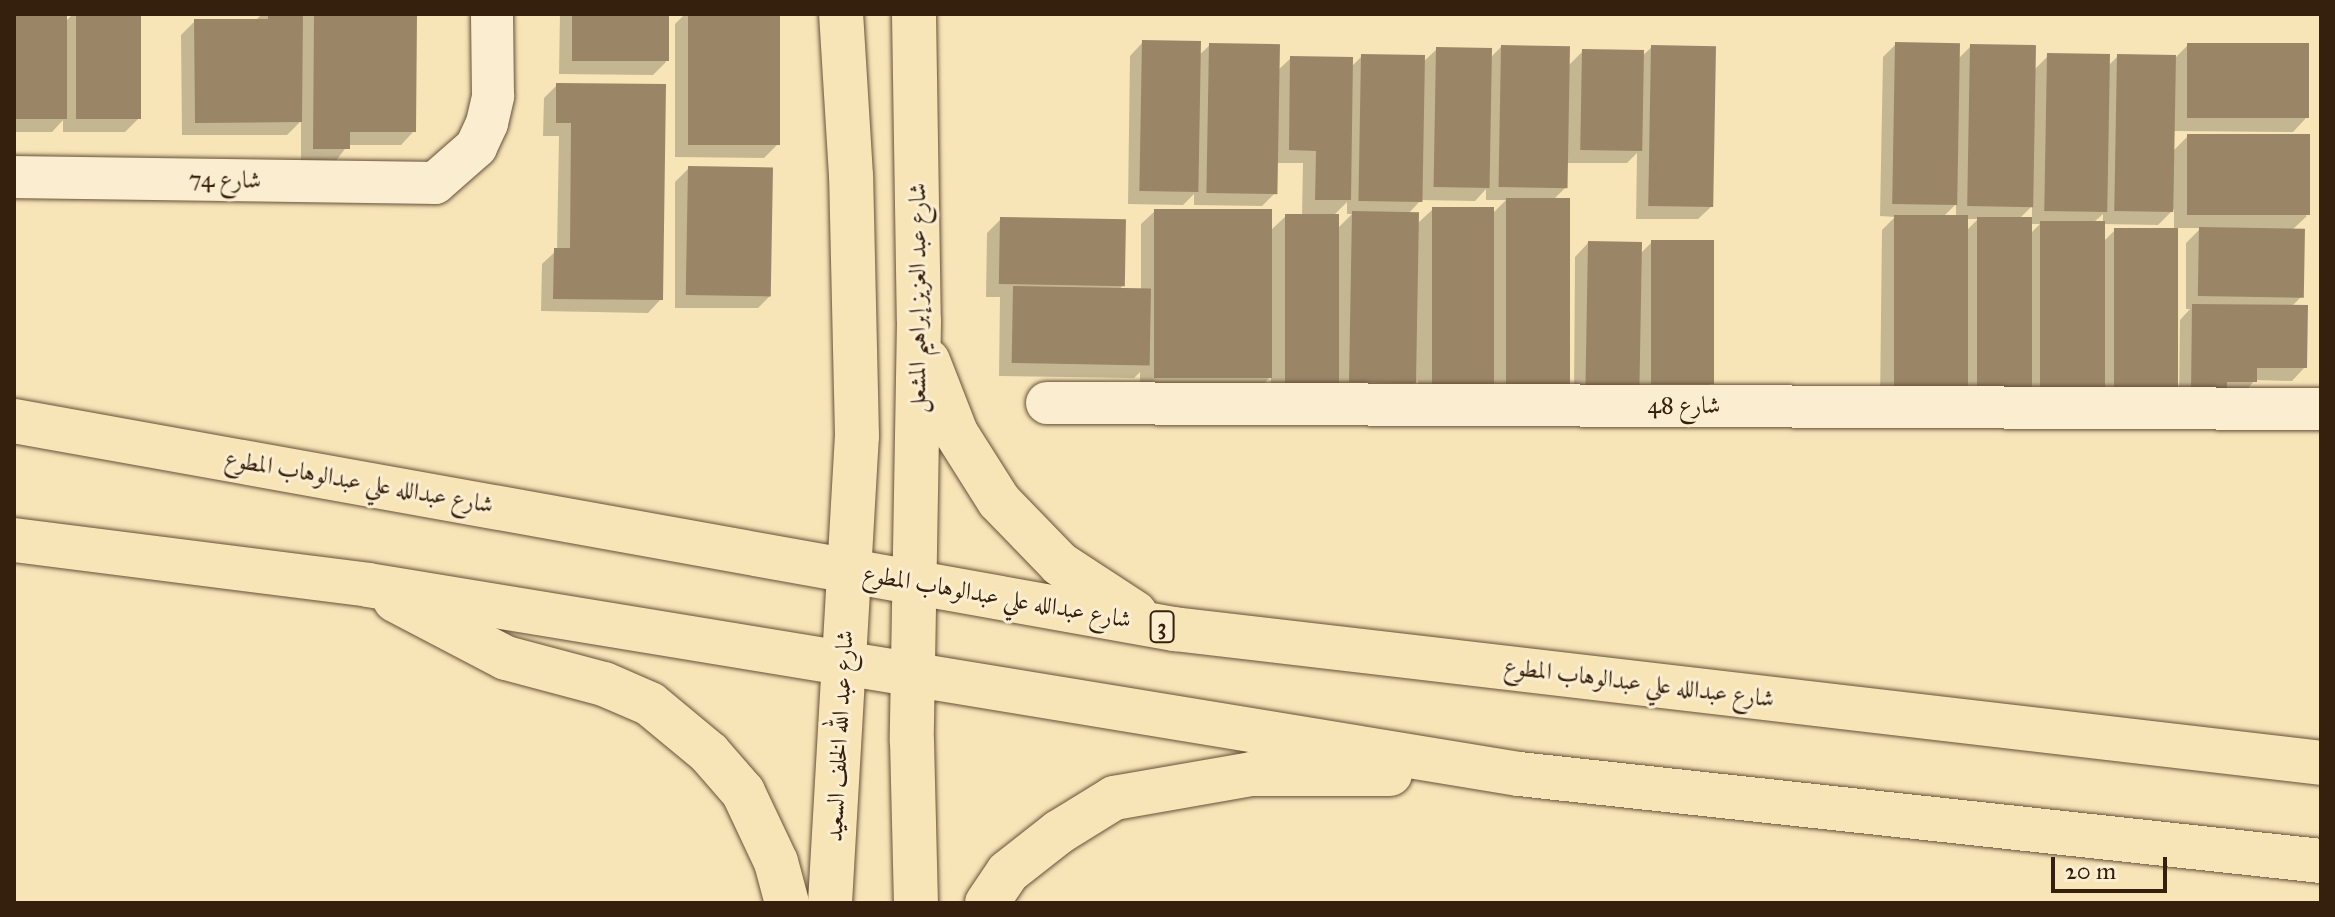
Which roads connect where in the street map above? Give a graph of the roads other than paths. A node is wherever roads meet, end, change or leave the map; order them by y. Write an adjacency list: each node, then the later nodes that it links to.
1 (492, 14): 4 (street, شارع 74)
2 (841, 14): 10 (main road)
3 (914, 14): 5 (main road, شارع عبد العزيز إبراهيم المشعل)
4 (14, 177)
5 (919, 321): 11 (main road, شارع عبد العزيز إبراهيم المشعل); 13 (main road)
6 (1047, 403): 7 (street, شارع 48)
7 (2321, 409)
8 (14, 421): 10 (main road, شارع عبدالله علي عبدالوهاب المطوع / 3)
9 (14, 540): 12 (main road)
10 (850, 569): 11 (main road, شارع عبدالله علي عبدالوهاب المطوع / 3); 14 (main road, شارع عبد الله الخلف السعيد)
11 (918, 583): 13 (main road, شارع عبدالله علي عبدالوهاب المطوع / 3); 15 (main road)
12 (368, 585): 14 (main road); 19 (main road)
13 (1174, 629): 16 (main road, شارع عبدالله علي عبدالوهاب المطوع / 3)
14 (844, 662): 15 (main road); 20 (main road, شارع عبد الله الخلف السعيد)
15 (914, 675): 17 (main road); 21 (main road)
16 (2321, 763)
17 (1519, 774): 18 (main road); 22 (main road)
18 (2321, 861)
19 (787, 903)
20 (830, 903)
21 (916, 903)
22 (987, 903)

